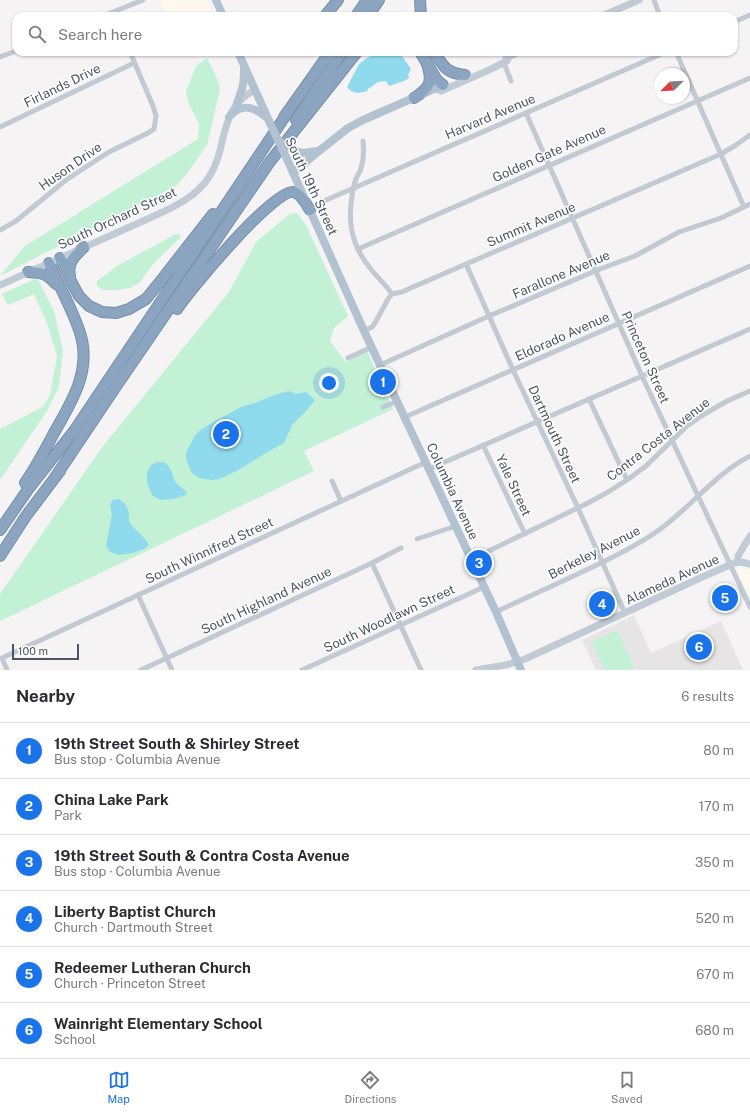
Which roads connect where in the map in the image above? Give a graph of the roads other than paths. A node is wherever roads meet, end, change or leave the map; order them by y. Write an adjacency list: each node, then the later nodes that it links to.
1 (143, 0): 10 (street)
2 (216, 0): 11 (main road)
3 (338, 0): 12 (highway)
4 (367, 0): 13 (highway)
5 (379, 0): 14 (highway)
6 (416, 0): 15 (highway)
7 (420, 0): 16 (highway)
8 (639, 0): 17 (main road)
9 (654, 0): 18 (street)
10 (119, 12)
11 (221, 12)
12 (328, 12)
13 (359, 12)
14 (371, 12)
15 (417, 12)
16 (421, 12)
17 (611, 12)
18 (658, 12)
19 (750, 15): 20 (street)
20 (738, 20)
21 (12, 52): 33 (street)
22 (131, 56): 34 (street)
23 (240, 56): 35 (main road, South 19th Street)
24 (327, 56): 46 (highway)
25 (339, 56): 56 (highway)
26 (354, 56): 56 (highway)
27 (422, 56): 37 (highway)
28 (436, 56): 41 (highway)
29 (437, 56): 38 (highway)
30 (509, 56): 36 (main road); 38 (main road)
31 (657, 56): 47 (street, Harvard Avenue)
32 (678, 56): 44 (street)
33 (0, 57)
34 (134, 63): 50 (street, Firlands Drive); 65 (street, Huson Drive)
35 (243, 63): 42 (main road, South 19th Street); 45 (main road)
36 (504, 63): 40 (street); 41 (main road)
37 (427, 64): 41 (highway); 43 (highway)
38 (465, 75): 41 (main road)
39 (750, 78): 44 (street, Golden Gate Avenue)
40 (511, 81)
41 (439, 87): 43 (main road)
42 (255, 90): 45 (main road, South Orchard Street); 49 (main road, South 19th Street)
43 (414, 98): 54 (main road)
44 (697, 101): 55 (street); 57 (street, Golden Gate Avenue)
45 (237, 103): 48 (main road, South Orchard Street)
46 (288, 112): 74 (highway); 105 (highway)
47 (526, 112): 57 (street, Princeton Street); 59 (street, Harvard Avenue)
48 (229, 118): 49 (main road); 66 (main road, South Orchard Street)
49 (267, 118): 52 (main road, South 19th Street, bridge)
50 (0, 127)
51 (750, 136): 55 (street, Summit Avenue)
52 (278, 140): 54 (main road, bridge); 58 (main road, South 19th Street, bridge)
53 (363, 141): 59 (street)
54 (318, 150): 58 (main road)
55 (721, 154): 62 (street); 64 (street, Summit Avenue)
56 (269, 163): 97 (highway)
57 (549, 165): 64 (street, Princeton Street); 67 (street, Golden Gate Avenue)
58 (294, 173): 63 (main road, South 19th Street)
59 (354, 188): 60 (street, Harvard Avenue); 67 (street)
60 (324, 201)
61 (750, 204): 62 (street, Farallone Avenue)
62 (744, 207): 72 (street, Farallone Avenue)
63 (310, 210): 81 (main road, South 19th Street); 97 (highway)
64 (572, 218): 70 (street, Summit Avenue); 72 (street, Princeton Street)
65 (0, 230)
66 (84, 247): 68 (main road, South Orchard Street); 74 (highway)
67 (358, 249): 77 (street)
68 (60, 258): 69 (main road, South Orchard Street); 74 (highway)
69 (49, 263): 73 (main road, South Orchard Street); 76 (highway)
70 (466, 264): 77 (street, Summit Avenue); 78 (street, Dartmouth Street)
71 (750, 266): 79 (street, Eldorado Avenue)
72 (595, 271): 78 (street, Farallone Avenue); 79 (street, Princeton Street)
73 (28, 272): 75 (main road, South Orchard Street); 76 (highway)
74 (72, 284)
75 (0, 285)
76 (62, 292): 103 (highway)
77 (392, 294): 81 (street)
78 (490, 316): 84 (street, Farallone Avenue); 85 (street, Dartmouth Street)
79 (618, 324): 85 (street, Eldorado Avenue); 86 (street, Princeton Street)
80 (750, 329): 86 (street, South Winnifred Street)
81 (364, 331): 82 (main road, Columbia Avenue)
82 (372, 347): 83 (street); 84 (main road, Columbia Avenue)
83 (348, 358)
84 (380, 365): 89 (main road, Columbia Avenue)
85 (513, 370): 91 (street, Eldorado Avenue); 92 (street, Dartmouth Street)
86 (642, 376): 88 (street, South Winnifred Street); 93 (street, Princeton Street)
87 (750, 391): 93 (street, Contra Costa Avenue)
88 (589, 399): 92 (street, South Winnifred Street); 98 (street)
89 (398, 401): 90 (street); 91 (main road, Columbia Avenue)
90 (383, 407)
91 (405, 417): 96 (main road, Columbia Avenue)
92 (537, 422): 94 (street, South Winnifred Street); 102 (street, Dartmouth Street)
93 (672, 441): 98 (street, Contra Costa Avenue); 100 (street, Princeton Street)
94 (484, 445): 96 (street, South Winnifred Street); 106 (street, Yale Street)
95 (750, 456): 100 (street, Berkeley Avenue)
96 (428, 465): 101 (street, South Winnifred Street); 104 (main road, Columbia Avenue)
97 (56, 476): 110 (highway)
98 (627, 480): 102 (street, Contra Costa Avenue)
99 (332, 481): 101 (street)
100 (698, 497): 112 (street, Berkeley Avenue); 116 (street, Princeton Street)
101 (341, 502): 118 (street, South Winnifred Street)
102 (578, 508): 106 (street, Contra Costa Avenue); 112 (street, Dartmouth Street)
103 (0, 521)
104 (456, 526): 108 (street); 111 (main road, Columbia Avenue)
105 (0, 530)
106 (525, 534): 111 (street, Contra Costa Avenue)
107 (750, 536): 113 (main road)
108 (418, 539)
109 (401, 548): 114 (street, South Highland Avenue)
110 (0, 556)
111 (472, 559): 117 (main road, Columbia Avenue)
112 (602, 562): 120 (street, Berkeley Avenue); 121 (street, Dartmouth Street)
113 (738, 562): 115 (main road, Alameda Avenue); 116 (main road, Alameda Avenue)
114 (372, 563): 122 (street); 123 (street, South Highland Avenue)
115 (750, 564)
116 (730, 565): 119 (street, Princeton Street); 121 (main road, Alameda Avenue)
117 (484, 587): 120 (main road, Columbia Avenue); 122 (street, South Woodlawn Street)
118 (138, 595): 123 (street); 125 (street, South Winnifred Street)
119 (750, 607)
120 (496, 612): 124 (main road, Columbia Avenue)
121 (625, 613): 124 (main road, Alameda Avenue)
122 (401, 625): 128 (street, South Woodlawn Street); 129 (street)
123 (166, 658): 126 (street, South Highland Avenue); 127 (street)
124 (519, 666): 130 (main road, Alameda Avenue)
125 (7, 670)
126 (141, 670)
127 (172, 670)
128 (302, 670)
129 (421, 670)
130 (476, 670)

